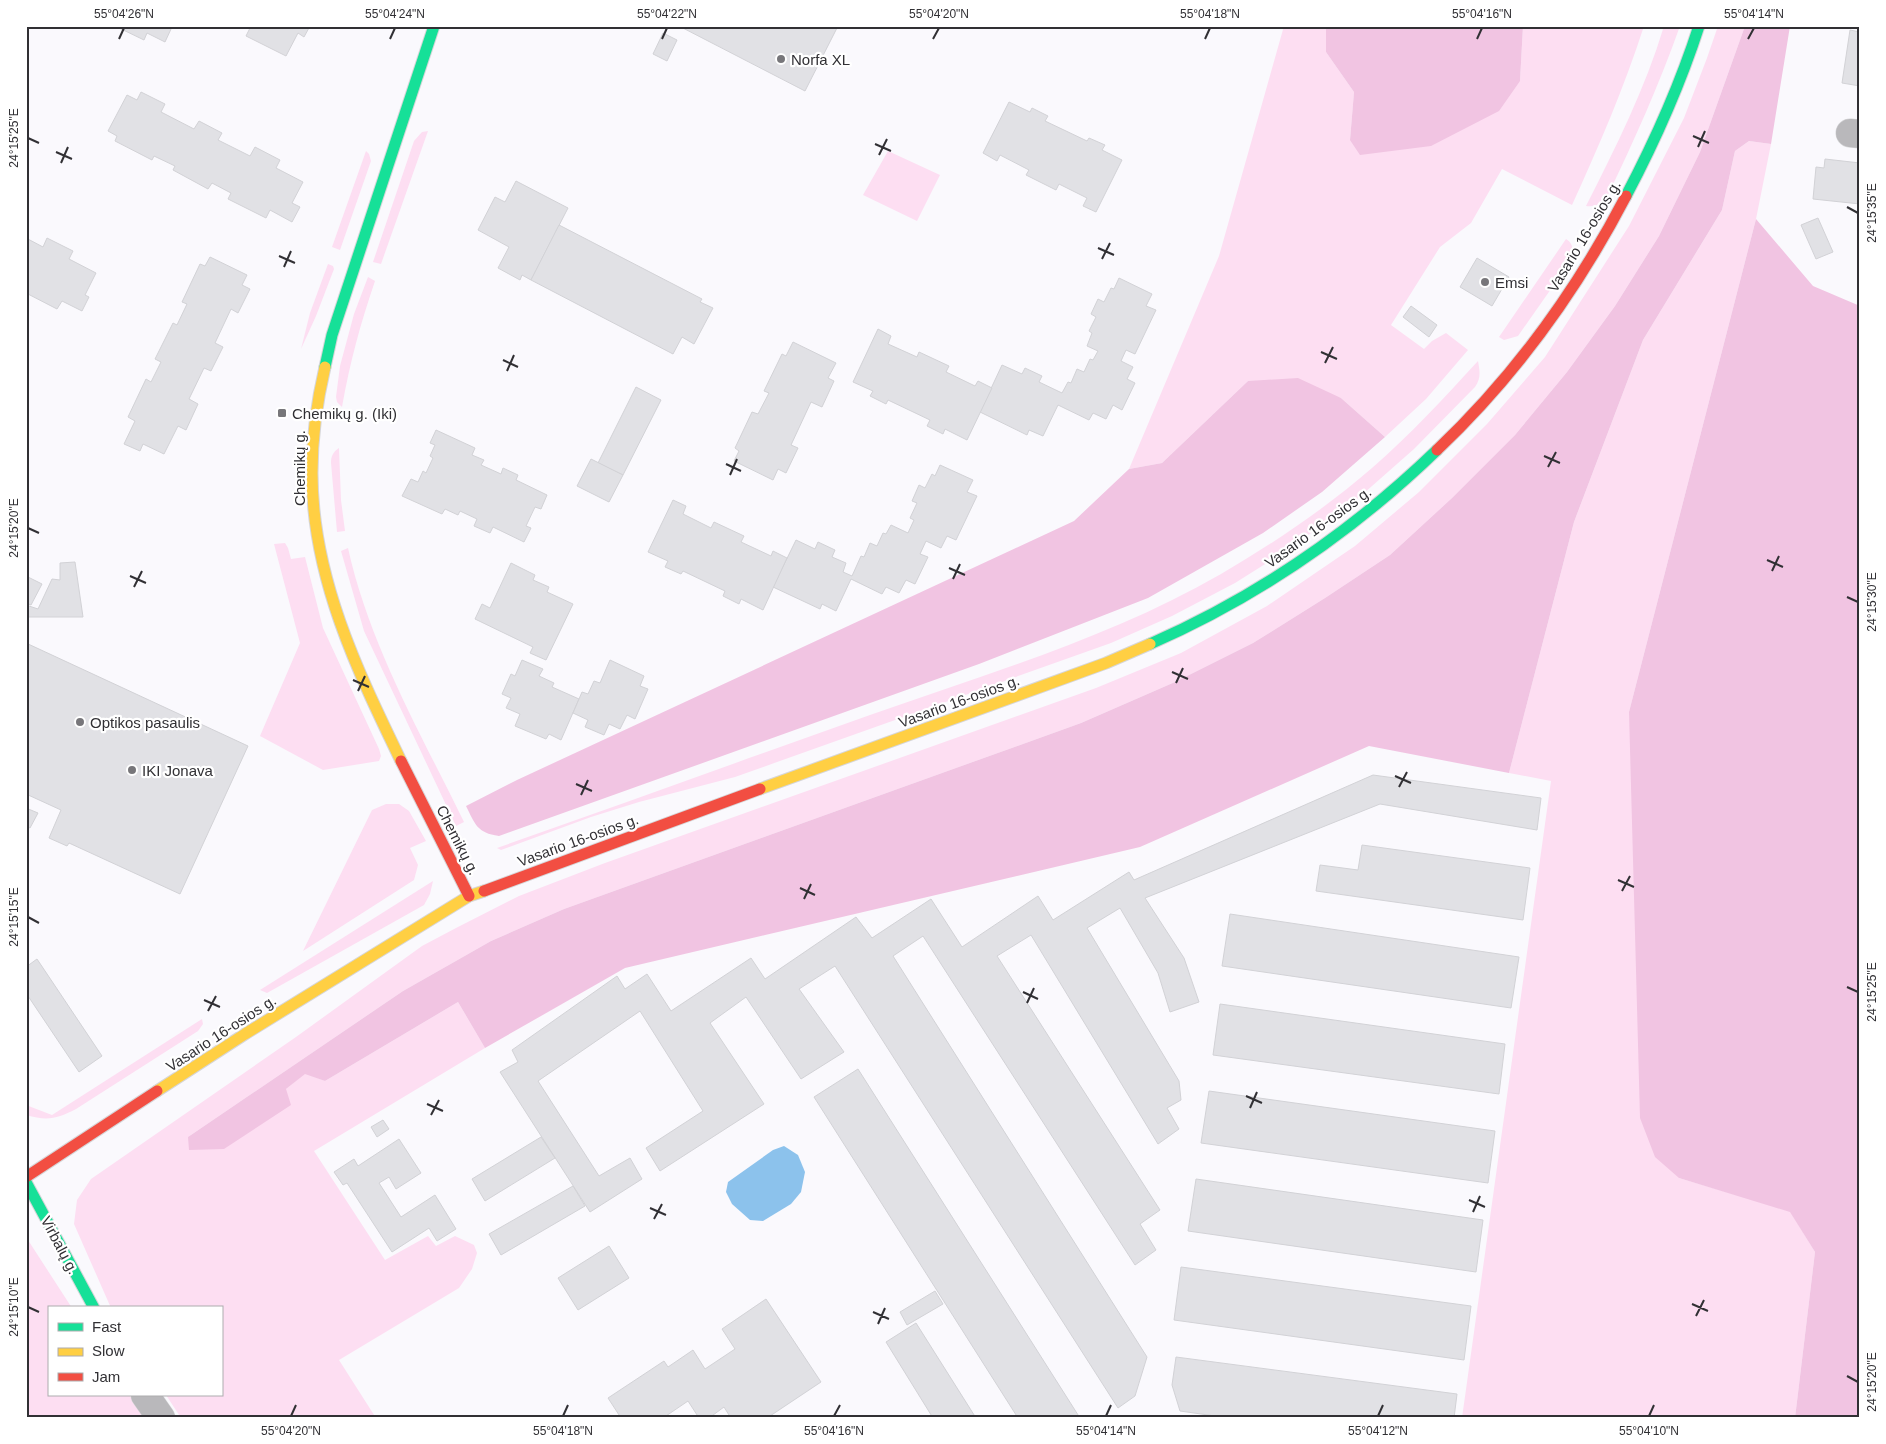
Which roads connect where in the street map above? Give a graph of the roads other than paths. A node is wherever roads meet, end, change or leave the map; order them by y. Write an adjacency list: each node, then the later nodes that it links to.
1 (434, 26): 3 (main road, Chemikų g.)
2 (1700, 26): 3 (main road, Vasario 16-osios g.)
3 (469, 896): 4 (main road, Vasario 16-osios g.)
4 (26, 1177)
5 (26, 1182): 6 (main road, Virbalų g.)
6 (93, 1306)
7 (146, 1396): 8 (street)
8 (161, 1418)

